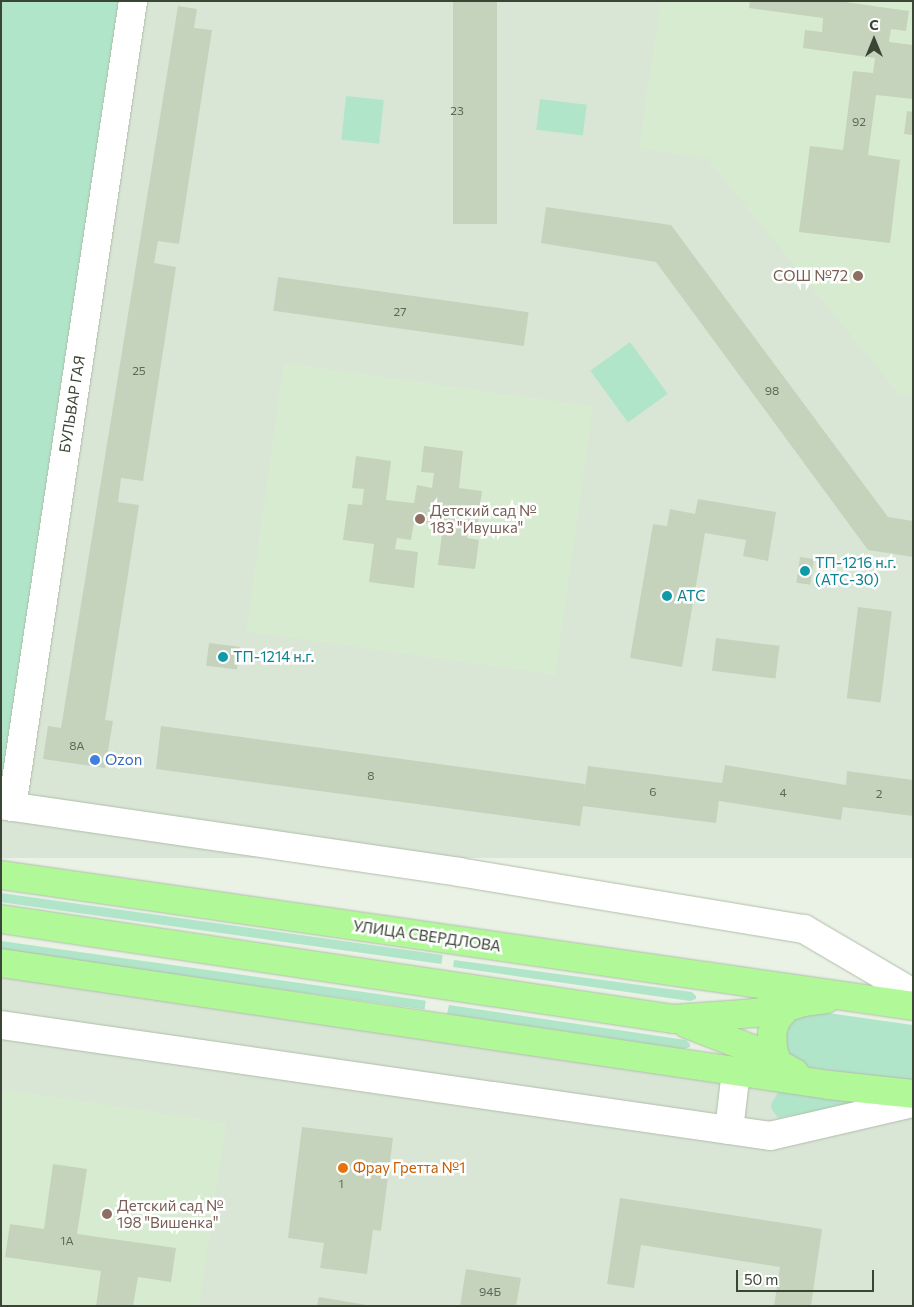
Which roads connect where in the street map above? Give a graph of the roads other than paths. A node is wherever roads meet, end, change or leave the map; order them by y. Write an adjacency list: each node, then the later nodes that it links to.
1 (133, 1): 2 (street, БУЛЬВАР ГАЯ)
2 (7, 806): 6 (street)
3 (1, 875): 7 (main road, УЛИЦА СВЕРДЛОВА)
4 (1, 919): 10 (main road, УЛИЦА СВЕРДЛОВА)
5 (1, 963): 13 (main road, УЛИЦА СВЕРДЛОВА)
6 (913, 993)
7 (852, 996): 8 (main road, УЛИЦА СВЕРДЛОВА); 9 (main road, УЛИЦА СВЕРДЛОВА)
8 (913, 1006)
9 (787, 1007): 10 (main road, УЛИЦА СВЕРДЛОВА); 12 (main road)
10 (673, 1019): 12 (main road, УЛИЦА СВЕРДЛОВА)
11 (1, 1025): 17 (street)
12 (778, 1064): 14 (main road, УЛИЦА СВЕРДЛОВА)
13 (736, 1071): 14 (main road, УЛИЦА СВЕРДЛОВА); 17 (street)
14 (829, 1085): 15 (main road, УЛИЦА СВЕРДЛОВА)
15 (913, 1094)
16 (913, 1103): 17 (street)
17 (729, 1130)

